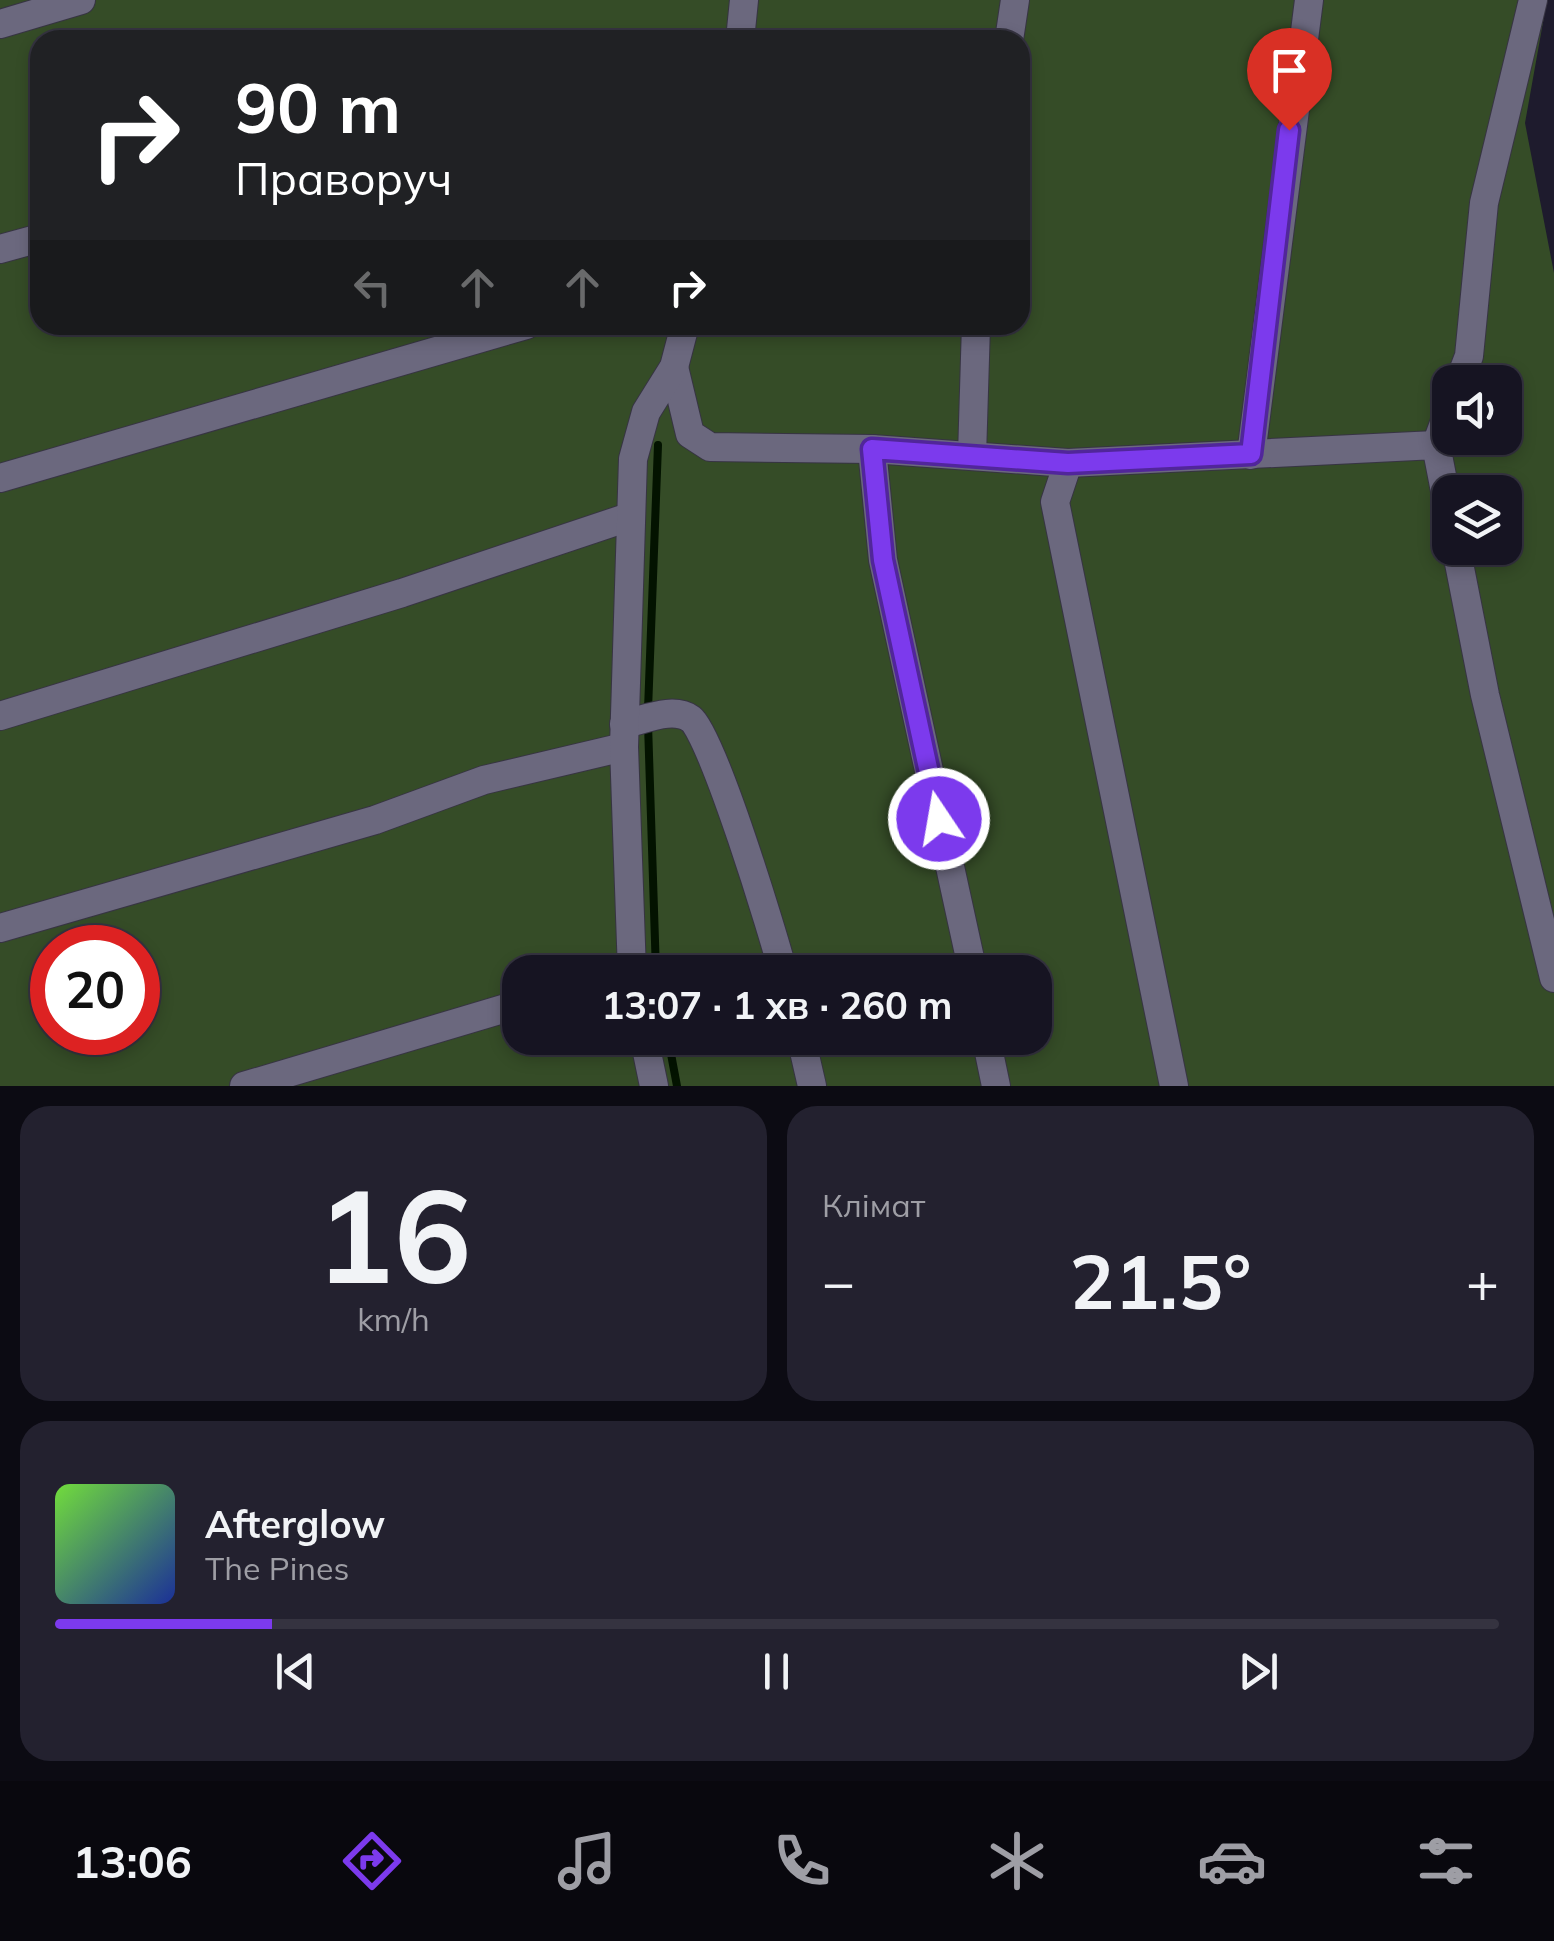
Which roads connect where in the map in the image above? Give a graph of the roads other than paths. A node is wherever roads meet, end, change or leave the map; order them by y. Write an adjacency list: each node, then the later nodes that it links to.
1 (81, 0): 6 (street)
2 (744, 0): 7 (street)
3 (1015, 0): 8 (street)
4 (1310, 0): 18 (street)
5 (1533, 0): 14 (street)
6 (0, 24)
7 (741, 30)
8 (1010, 30)
9 (30, 241): 10 (street)
10 (0, 250)
11 (492, 335): 21 (street)
12 (682, 335): 15 (street)
13 (976, 335): 19 (street)
14 (1466, 365)
15 (674, 367): 17 (street); 22 (street)
16 (1432, 446): 18 (street)
17 (872, 449): 19 (street); 29 (street)
18 (1251, 454): 20 (street)
19 (972, 456): 20 (street)
20 (1068, 463): 39 (street)
21 (0, 478)
22 (628, 517): 24 (street); 25 (street)
23 (1459, 565): 30 (street)
24 (0, 716)
25 (636, 727): 26 (street); 27 (street); 28 (street)
26 (0, 928)
27 (630, 955)
28 (778, 955)
29 (968, 955)
30 (1554, 978)
31 (502, 1009): 35 (street)
32 (648, 1055): 36 (street)
33 (805, 1055): 37 (street)
34 (990, 1055): 38 (street)
35 (244, 1086)
36 (654, 1086)
37 (812, 1086)
38 (996, 1086)
39 (1174, 1086)

